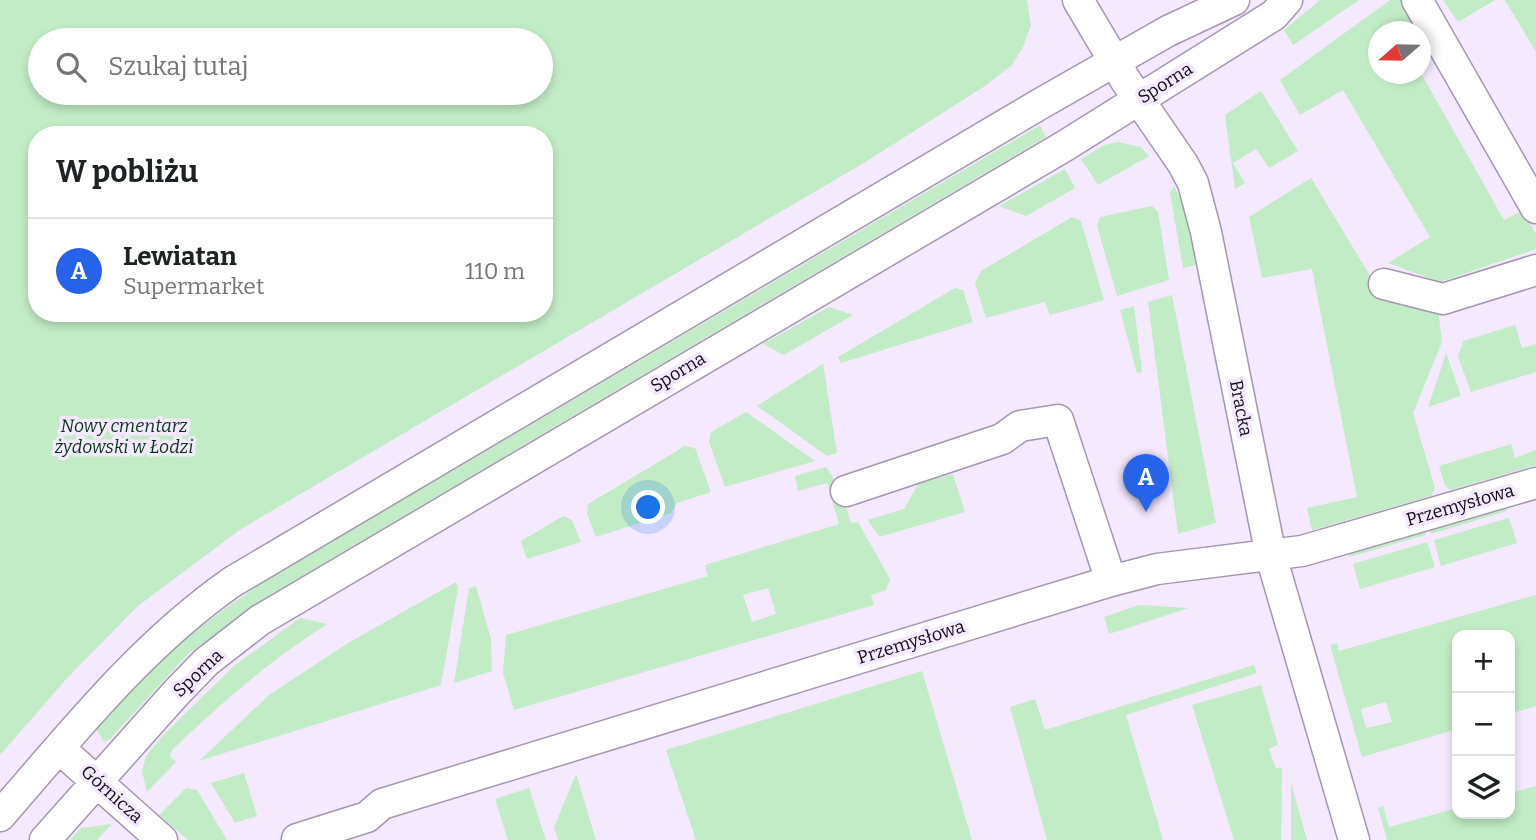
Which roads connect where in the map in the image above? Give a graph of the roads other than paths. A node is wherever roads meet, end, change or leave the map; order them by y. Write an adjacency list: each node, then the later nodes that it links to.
1 (1078, 0): 5 (street, Bracka)
2 (1234, 0): 5 (street)
3 (1287, 0): 6 (street, Sporna)
4 (1417, 0): 7 (street)
5 (1115, 62): 6 (street, Bracka); 14 (street)
6 (1139, 100): 12 (street, Bracka); 15 (street, Sporna)
7 (1536, 208)
8 (1536, 270): 9 (street)
9 (1384, 284)
10 (1536, 483): 12 (street, Przemysłowa)
11 (846, 491): 13 (street)
12 (1271, 556): 13 (street, Przemysłowa); 20 (street, Bracka)
13 (1111, 582): 17 (street, Przemysłowa)
14 (60, 749): 15 (street, Górnicza); 16 (street)
15 (97, 780): 18 (street, Sporna); 19 (street, Górnicza)
16 (0, 816)
17 (297, 839)
18 (45, 840)
19 (162, 840)
20 (1354, 840)

